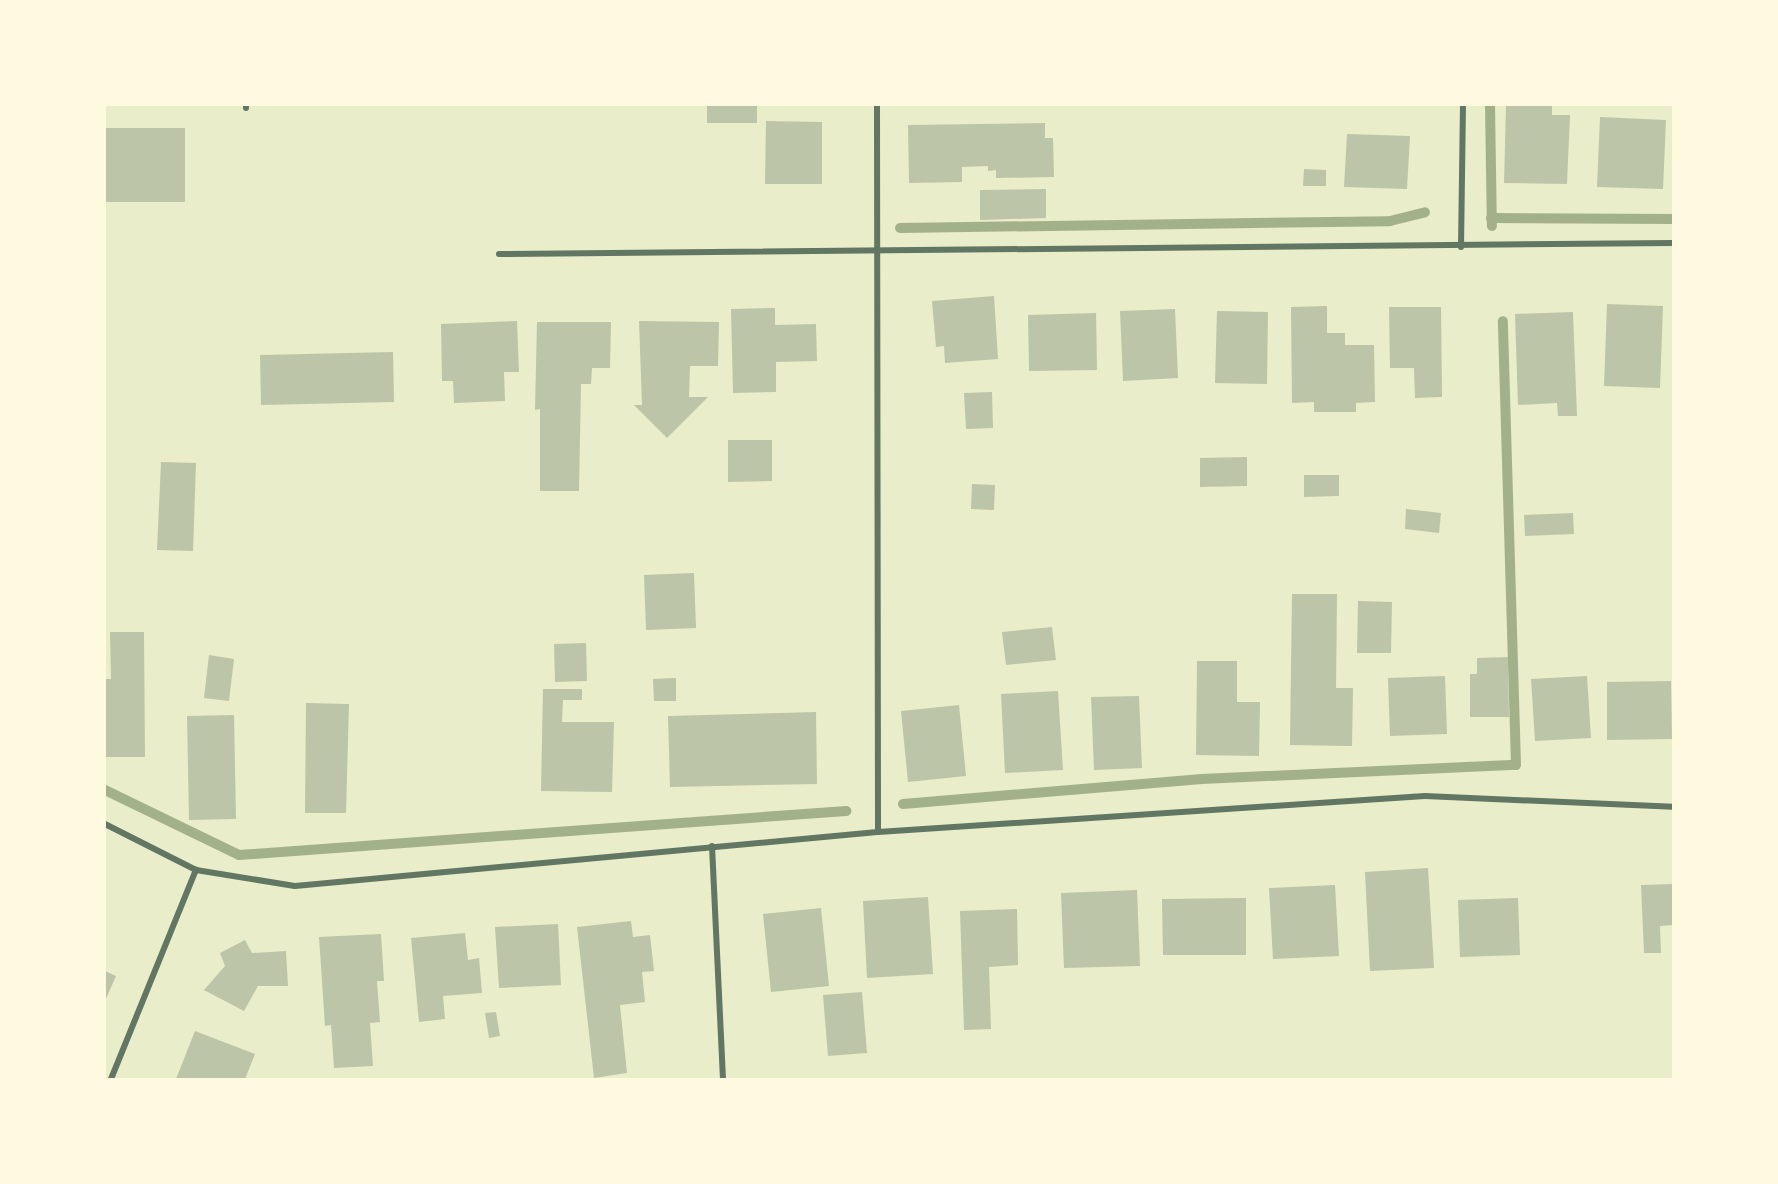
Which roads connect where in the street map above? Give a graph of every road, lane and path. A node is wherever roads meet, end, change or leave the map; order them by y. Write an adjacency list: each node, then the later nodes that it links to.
1 (877, 105): 5 (street)
2 (1463, 105): 4 (street)
3 (1673, 243): 4 (street)
4 (1461, 247): 5 (street)
5 (877, 251): 6 (street); 9 (street)
6 (499, 254)
7 (1673, 807): 9 (street)
8 (105, 824): 11 (street)
9 (878, 832): 10 (street)
10 (712, 846): 11 (street); 13 (street)
11 (196, 870): 12 (street)
12 (111, 1079)
13 (723, 1079)

